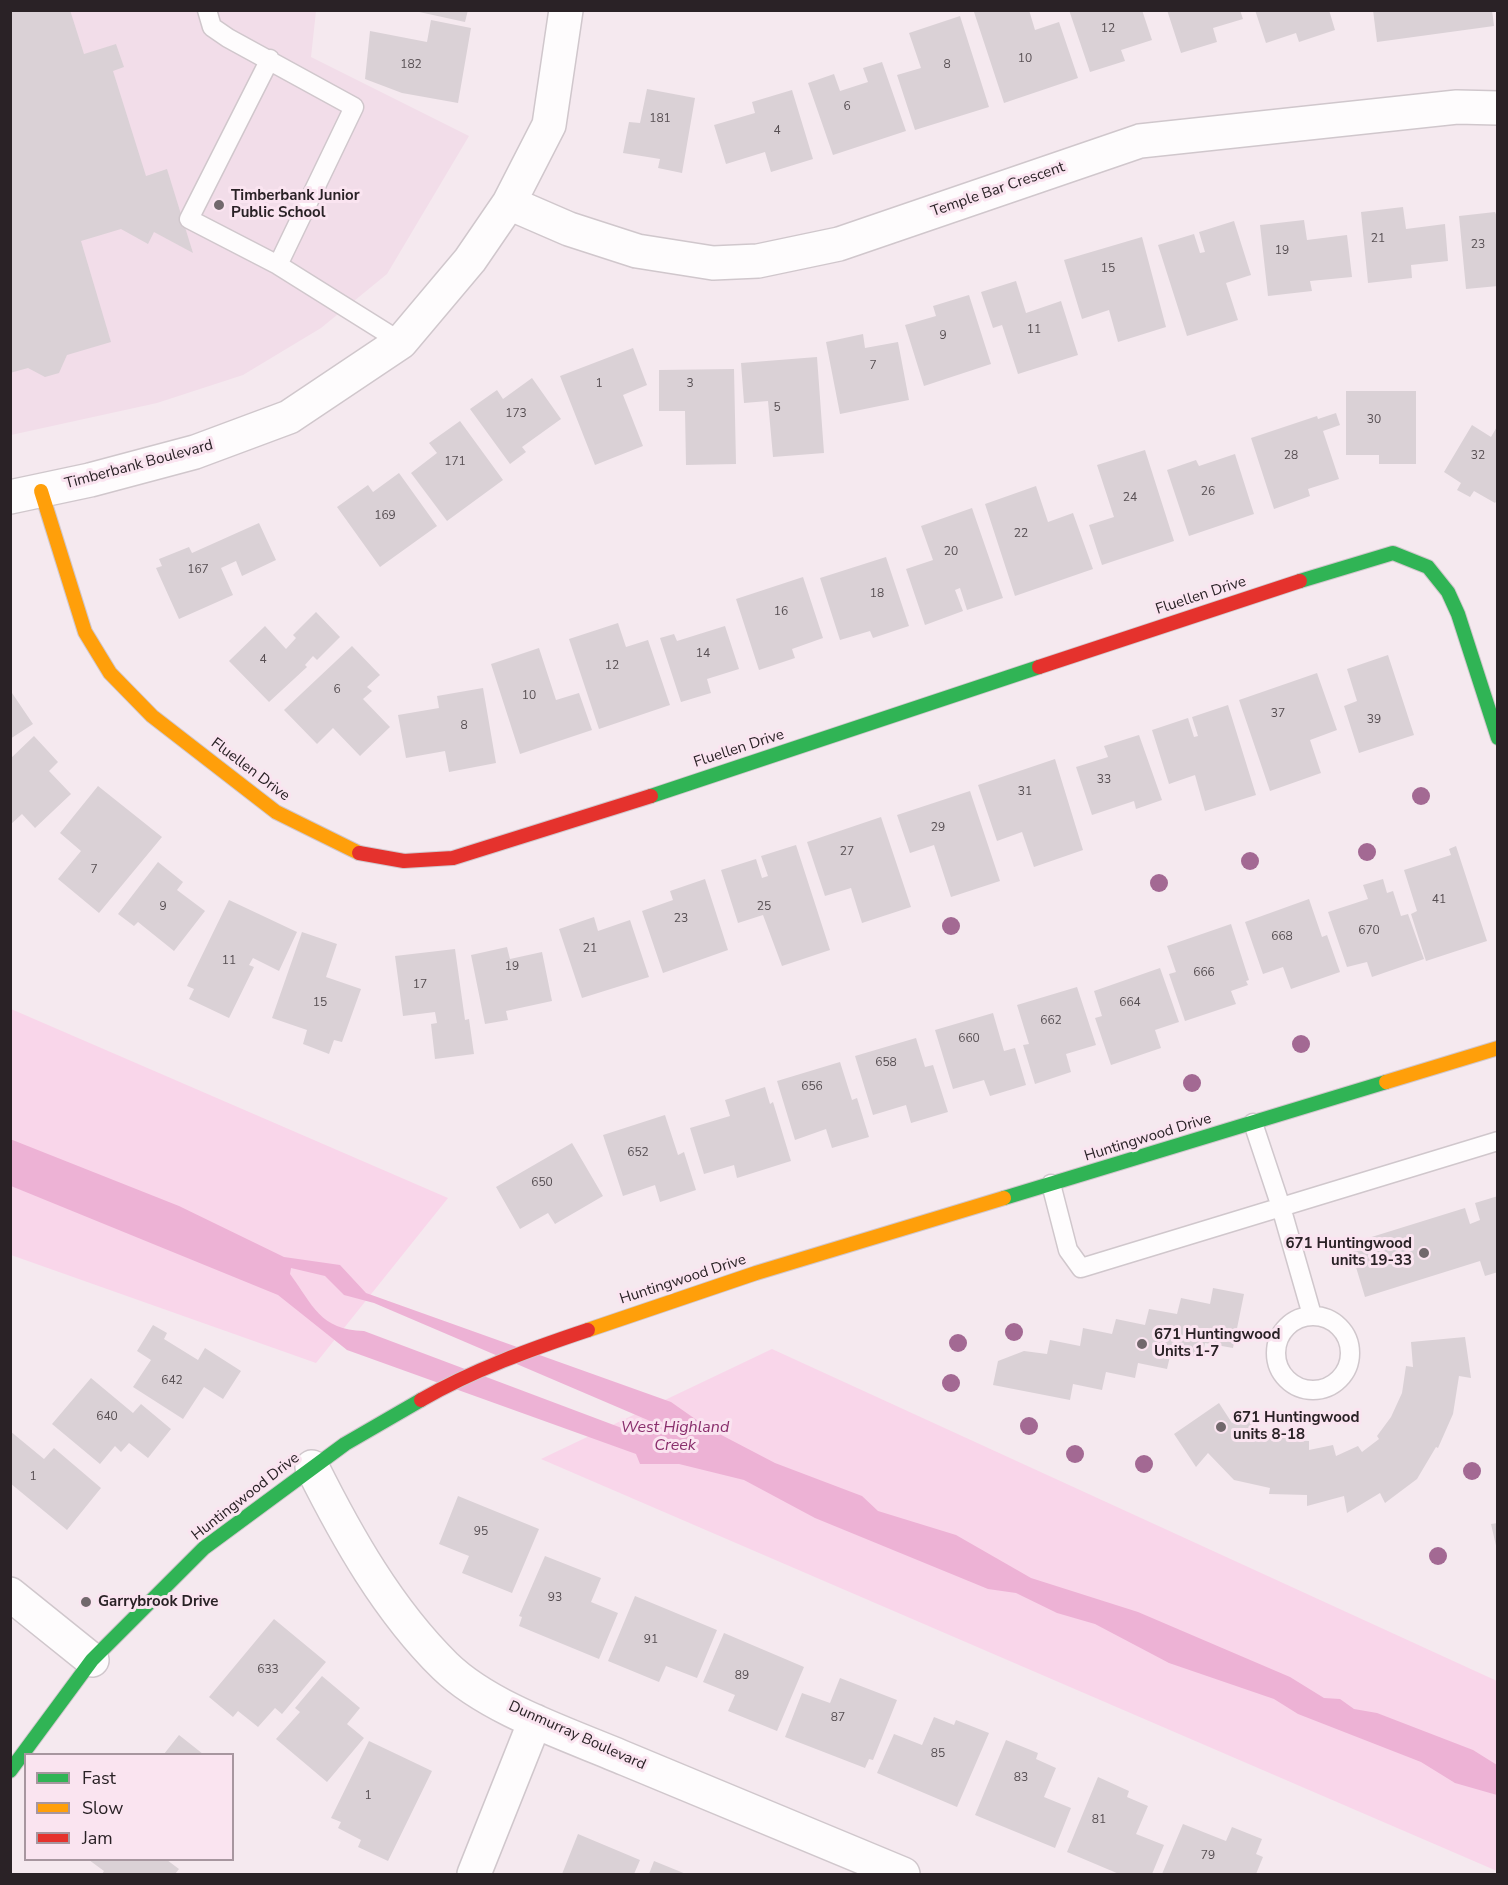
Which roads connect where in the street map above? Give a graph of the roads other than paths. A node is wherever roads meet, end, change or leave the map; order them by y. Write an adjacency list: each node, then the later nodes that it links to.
1 (207, 10): 3 (lane)
2 (567, 10): 5 (street, Timberbank Boulevard)
3 (270, 59): 6 (lane); 6 (lane)
4 (1497, 108): 5 (street, Temple Bar Crescent)
5 (509, 203): 7 (street, Timberbank Boulevard)
6 (278, 265): 7 (lane)
7 (400, 342): 8 (street, Timberbank Boulevard)
8 (26, 494): 9 (street, Fluellen Drive)
9 (1497, 738)
10 (1497, 1048): 11 (street, Huntingwood Drive)
11 (1253, 1124): 13 (street, Huntingwood Drive); 14 (lane)
12 (1497, 1142): 14 (lane)
13 (1050, 1184): 14 (lane); 16 (street, Huntingwood Drive)
14 (1281, 1207): 15 (lane)
15 (1312, 1315): 15 (lane)
16 (312, 1467): 18 (street, Huntingwood Drive); 19 (street, Dunmurray Boulevard)
17 (10, 1594): 18 (street)
18 (92, 1660): 20 (street, Huntingwood Drive)
19 (536, 1721): 21 (street); 22 (street, Dunmurray Boulevard)
20 (10, 1771)
21 (474, 1875)
22 (903, 1875)

